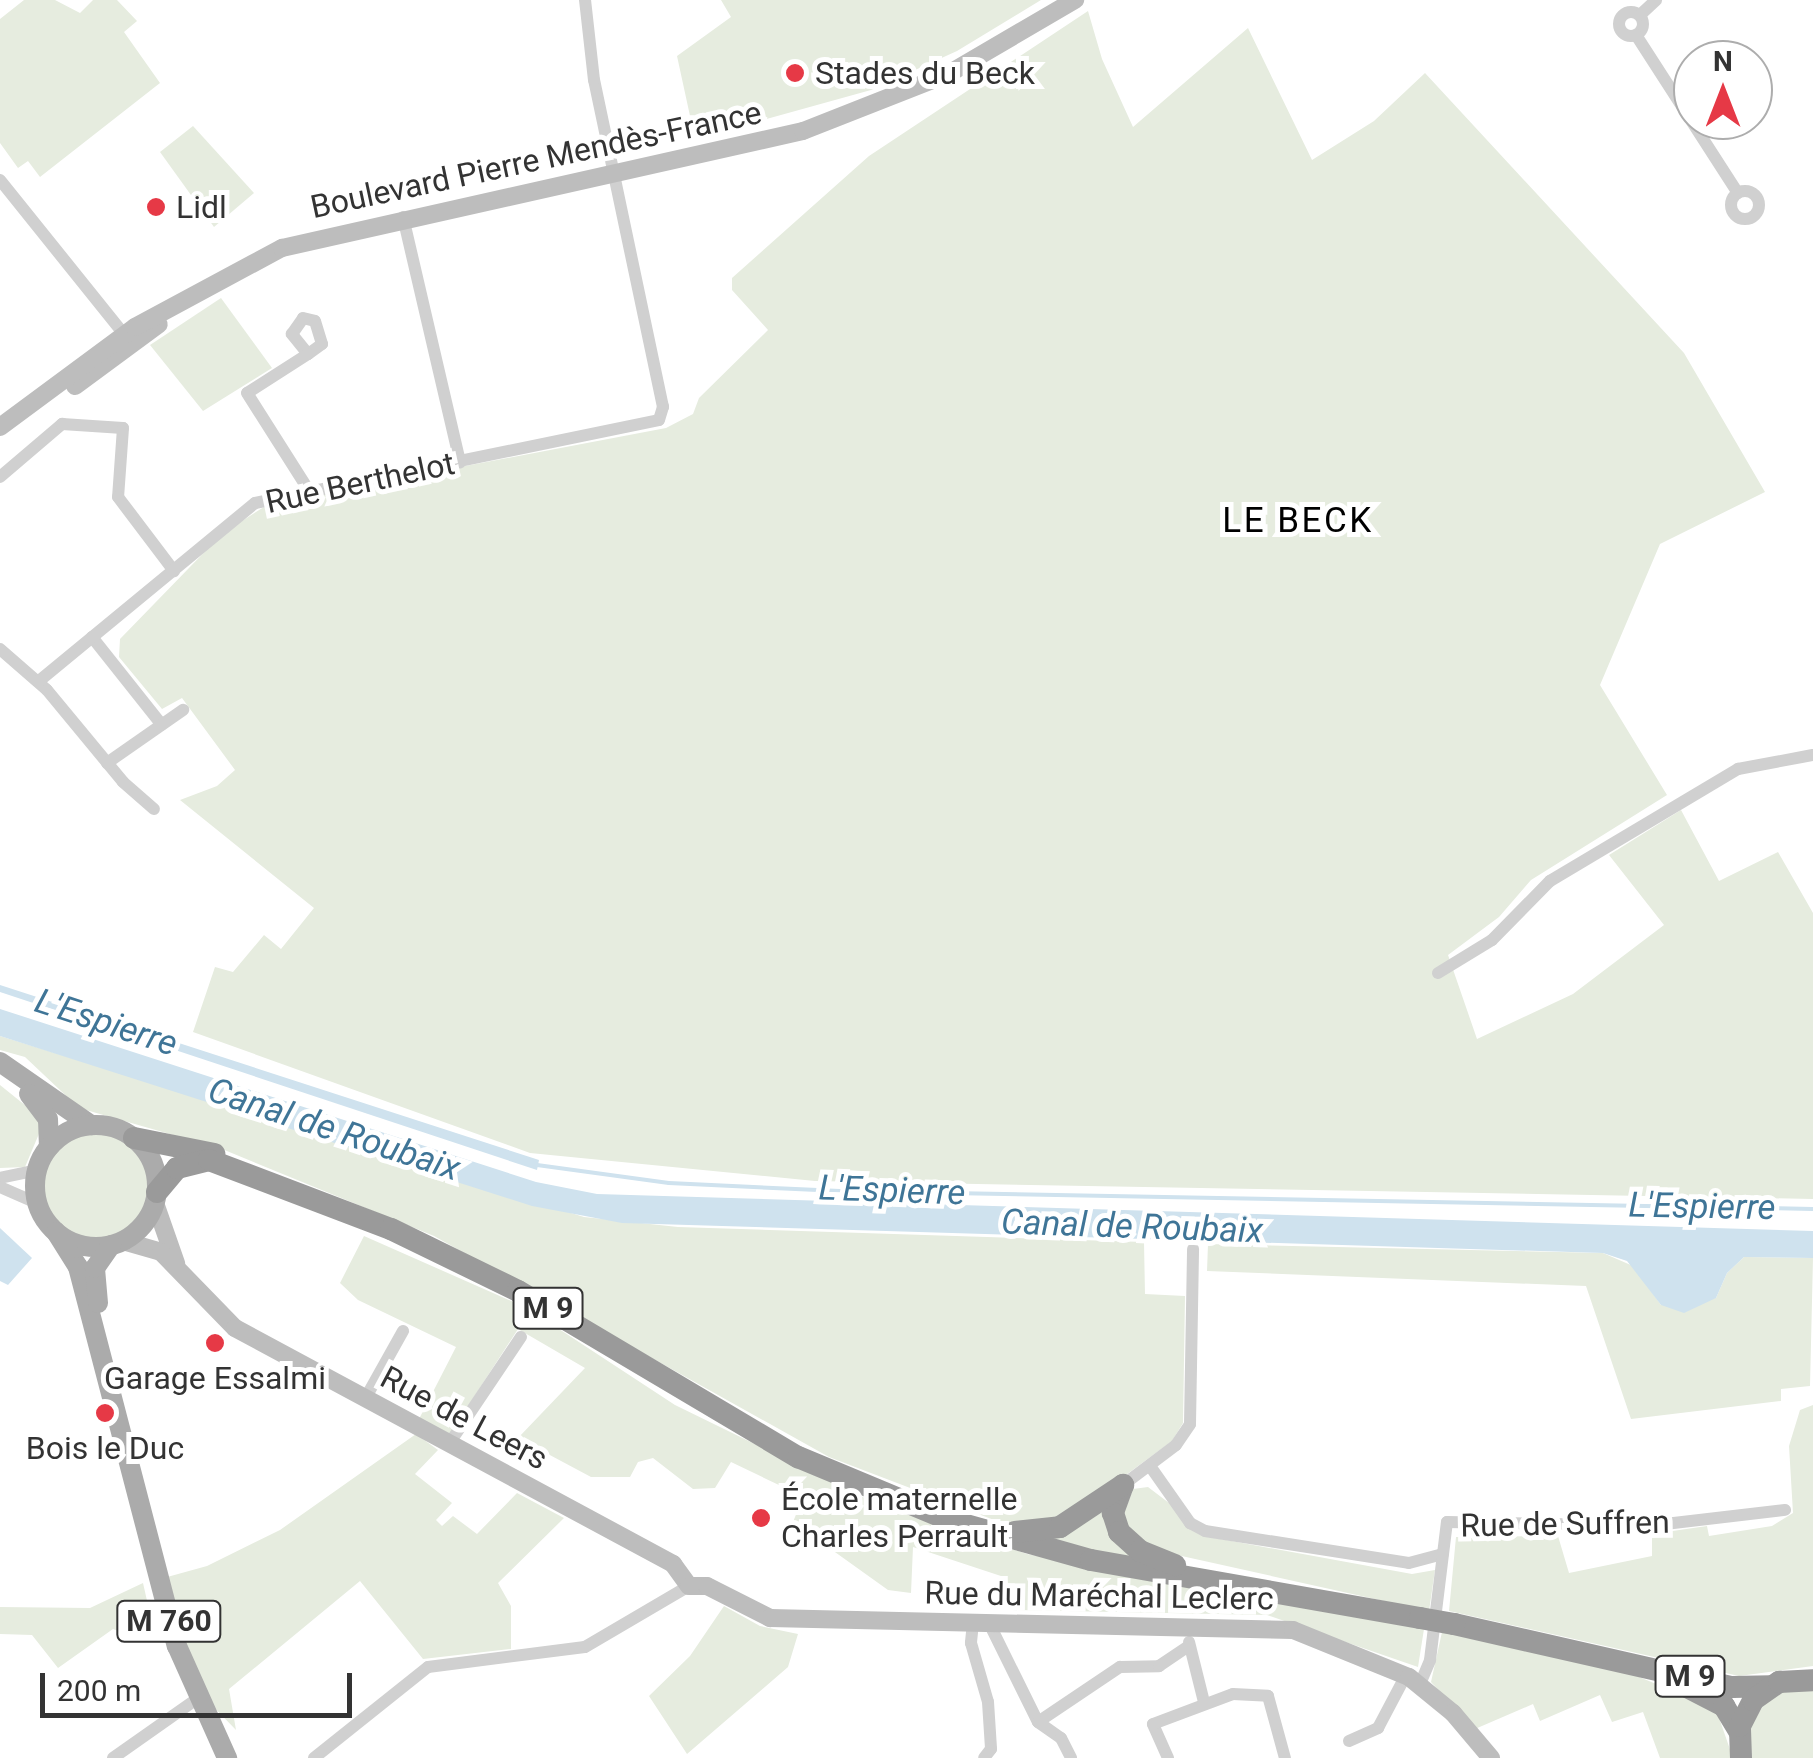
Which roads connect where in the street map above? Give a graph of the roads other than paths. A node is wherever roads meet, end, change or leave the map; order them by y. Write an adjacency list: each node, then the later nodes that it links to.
1 (586, 0): 6 (street)
2 (1656, 0): 4 (street)
3 (1069, 2): 6 (street, Boulevard Pierre Mendès-France)
4 (1640, 16): 5 (street); 5 (street)
5 (1636, 34): 8 (street)
6 (613, 175): 9 (street, Boulevard Pierre Mendès-France); 14 (street, Rue Berthelot)
7 (0, 180): 10 (street)
8 (1738, 193)
9 (404, 217): 10 (street, Boulevard Pierre Mendès-France); 14 (street)
10 (128, 340): 12 (street, Boulevard Pierre Mendès-France); 13 (street, Boulevard Pierre Mendès-France)
11 (308, 354): 16 (street)
12 (0, 427)
13 (0, 439)
14 (460, 462): 16 (street, Rue Berthelot)
15 (0, 477): 17 (street)
16 (308, 489): 17 (street, Rue Berthelot)
17 (174, 571): 18 (street, Rue Berthelot)
18 (92, 637): 20 (street, Rue Berthelot); 22 (street)
19 (0, 649): 20 (street)
20 (38, 681): 24 (street)
21 (183, 710): 22 (street)
22 (162, 725): 24 (street)
23 (1813, 755): 26 (street)
24 (107, 763): 25 (street)
25 (154, 809)
26 (1438, 973)
27 (0, 1062): 29 (main road)
28 (0, 1071): 31 (main road)
29 (91, 1125): 30 (main road); 31 (main road)
30 (134, 1138): 33 (highway, M 9); 36 (main road)
31 (49, 1147): 32 (main road)
32 (37, 1170): 34 (street); 37 (main road)
33 (253, 1173): 36 (highway, M 9); 50 (highway, M 9)
34 (0, 1178)
35 (0, 1187): 37 (street)
36 (156, 1197): 39 (main road); 41 (street, Rue de Leers)
37 (37, 1203): 38 (main road)
38 (56, 1232): 39 (main road); 44 (main road, M 760)
39 (117, 1243): 41 (street, Rue de Leers); 44 (main road, M 760)
40 (1193, 1250): 47 (street)
41 (180, 1273): 45 (street, Rue de Leers)
42 (403, 1331): 45 (street)
43 (522, 1337): 46 (street)
44 (104, 1359): 62 (main road, M 760)
45 (365, 1399): 46 (street, Rue de Leers)
46 (449, 1444): 52 (street, Rue de Leers)
47 (1150, 1466): 48 (street); 51 (street)
48 (1123, 1485): 50 (highway); 53 (highway)
49 (1785, 1510): 51 (street, Rue de Suffren)
50 (973, 1528): 53 (highway, M 9)
51 (1443, 1554): 60 (street, Rue de Suffren)
52 (688, 1586): 54 (street, Rue de Leers); 72 (street)
53 (1285, 1595): 58 (highway, M 9, bridge)
54 (728, 1596): 55 (street, Rue du Maréchal Leclerc)
55 (981, 1623): 56 (street, Rue du Maréchal Leclerc); 64 (street); 73 (street)
56 (1189, 1625): 57 (street); 60 (street, Rue du Maréchal Leclerc)
57 (1189, 1646): 63 (street); 64 (street)
58 (1609, 1656): 61 (highway, M 9); 65 (highway, M 9)
59 (1810, 1679): 61 (highway)
60 (1413, 1680): 66 (street, Rue de Suffren); 76 (street, Rue du Maréchal Leclerc)
61 (1770, 1686): 65 (highway)
62 (194, 1700): 67 (street); 70 (main road, M 760); 71 (main road, M 760)
63 (1204, 1702): 68 (street); 75 (street)
64 (1038, 1722): 74 (street)
65 (1738, 1731): 77 (highway)
66 (1349, 1741)
67 (130, 1753): 69 (street)
68 (1162, 1756)
69 (114, 1758)
70 (216, 1758)
71 (227, 1758)
72 (314, 1758)
73 (984, 1758)
74 (1071, 1758)
75 (1286, 1758)
76 (1491, 1758)
77 (1741, 1758)

